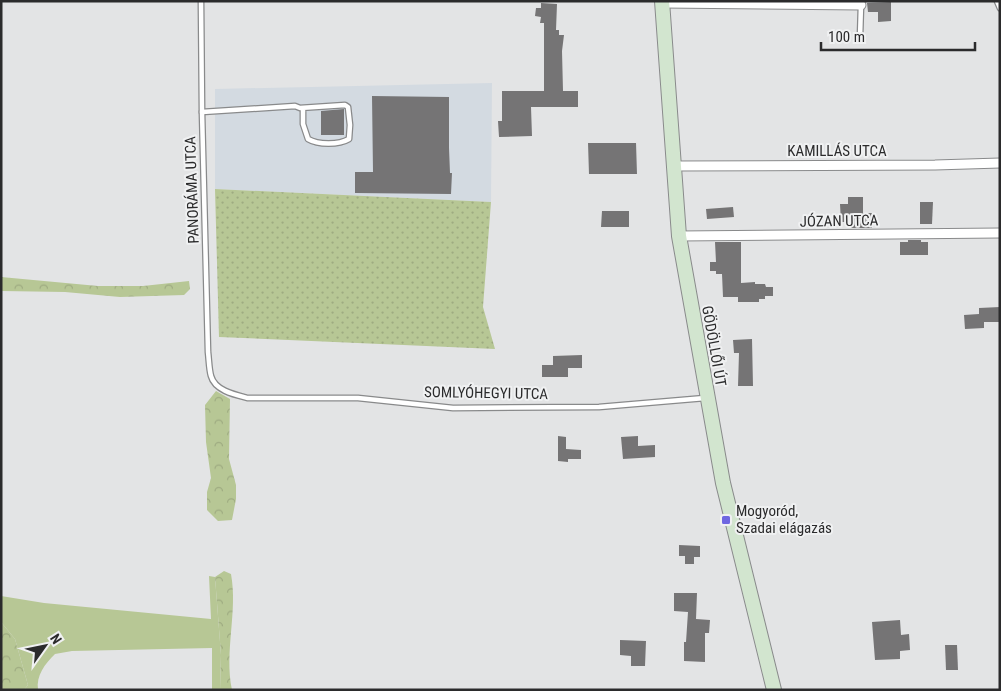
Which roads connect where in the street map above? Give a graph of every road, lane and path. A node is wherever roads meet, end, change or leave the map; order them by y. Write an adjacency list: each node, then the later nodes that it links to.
1 (201, 1): 8 (lane, PANORÁMA UTCA)
2 (997, 1): 5 (lane)
3 (662, 2): 4 (street); 10 (main road, GÖDÖLLŐI ÚT)
4 (860, 5): 6 (lane)
5 (1000, 8)
6 (860, 37)
7 (303, 108): 7 (lane); 8 (lane)
8 (202, 112): 13 (lane, PANORÁMA UTCA)
9 (1000, 163): 10 (street, KAMILLÁS UTCA)
10 (674, 166): 12 (main road, GÖDÖLLŐI ÚT)
11 (1000, 233): 12 (street, JÓZAN UTCA)
12 (678, 236): 14 (main road, GÖDÖLLŐI ÚT)
13 (211, 378): 14 (lane, SOMLYÓHEGYI UTCA)
14 (707, 398): 15 (main road, GÖDÖLLŐI ÚT)
15 (774, 690)

